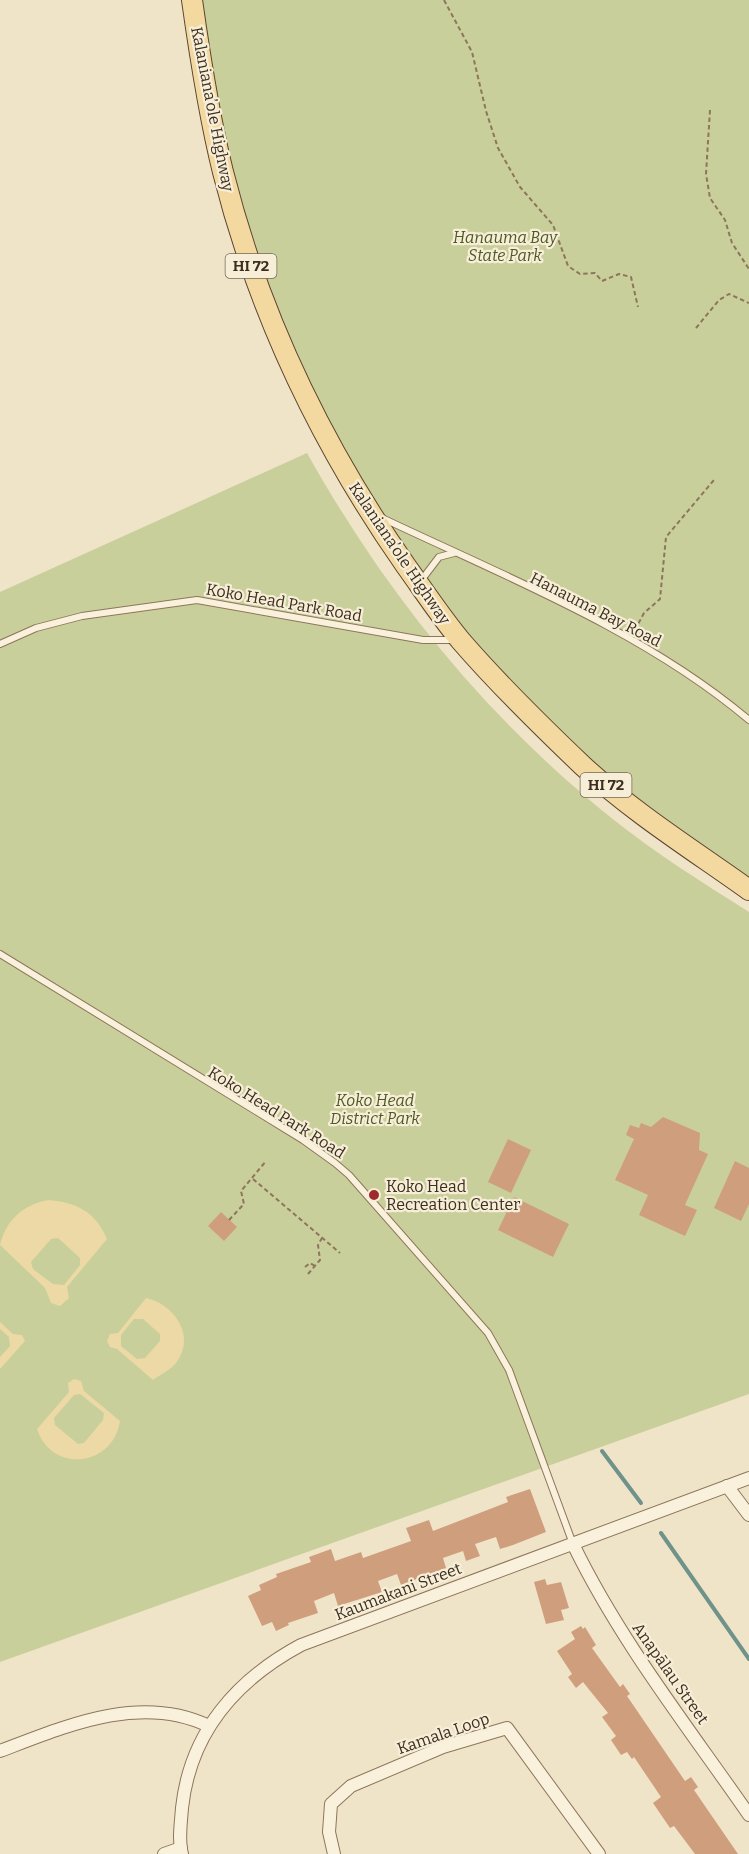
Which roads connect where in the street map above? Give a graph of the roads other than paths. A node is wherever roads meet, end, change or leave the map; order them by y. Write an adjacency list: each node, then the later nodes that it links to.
1 (192, 0): 2 (main road, Kalaniana’ole Highway / HI 72)
2 (368, 511): 3 (lane, Hanauma Bay Road); 4 (main road, Kalaniana’ole Highway / HI 72)
3 (454, 553): 4 (lane); 7 (lane, Hanauma Bay Road)
4 (419, 584): 5 (main road, Kalaniana’ole Highway / HI 72)
5 (459, 639): 6 (lane, Koko Head Park Road); 8 (main road, Kalaniana’ole Highway / HI 72)
6 (0, 644)
7 (749, 720)
8 (749, 890)
9 (0, 954): 13 (lane, Koko Head Park Road)
10 (749, 1478): 11 (street, Kaumakani Street)
11 (727, 1486): 12 (street); 13 (street, Kaumakani Street)
12 (749, 1515)
13 (573, 1544): 14 (street, Kaumakani Street); 16 (street, Anapālau Street)
14 (209, 1726): 15 (street); 17 (street, Kaumakani Street)
15 (0, 1751)
16 (749, 1815)
17 (182, 1851): 18 (street)
18 (164, 1854)
19 (334, 1854): 20 (street, Kamala Loop)
20 (599, 1854)

